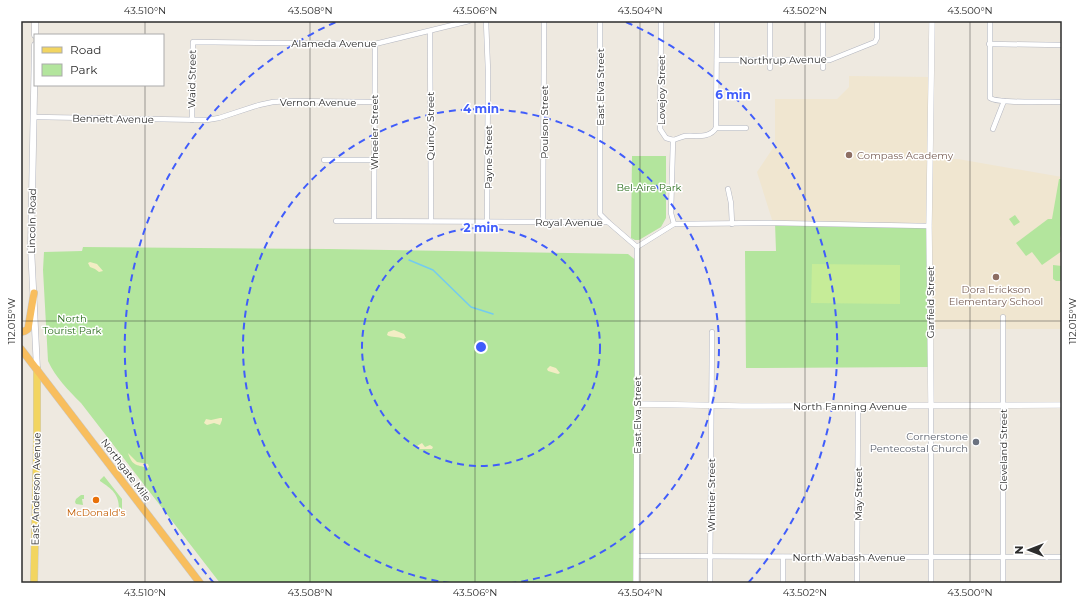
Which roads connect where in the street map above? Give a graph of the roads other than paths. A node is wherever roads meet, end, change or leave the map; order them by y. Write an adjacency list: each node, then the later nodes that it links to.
1 (35, 21): 14 (main road)
2 (469, 21): 13 (street, Alameda Avenue)
3 (486, 21): 40 (street, Payne Street)
4 (544, 21): 41 (street, Poulson Street)
5 (600, 21): 42 (street, East Elva Street)
6 (661, 21): 33 (street, Lovejoy Street)
7 (717, 21): 19 (street)
8 (770, 21): 20 (street)
9 (823, 21): 21 (street)
10 (877, 21): 21 (street, Northrup Avenue)
11 (932, 21): 45 (street, Garfield Street)
12 (990, 21): 17 (street)
13 (430, 32): 16 (street, Alameda Avenue); 39 (street, Quincy Street)
14 (35, 34)
15 (196, 42): 16 (street, Alameda Avenue); 29 (street, Waid Street)
16 (375, 44): 26 (street, Wheeler Street)
17 (989, 44): 18 (street); 25 (street)
18 (1062, 45)
19 (716, 60): 20 (street, Northrup Avenue); 30 (street)
20 (770, 61): 21 (street, Northrup Avenue); 22 (street)
21 (823, 61): 23 (street)
22 (770, 68)
23 (823, 68)
24 (34, 86): 28 (main road, Lincoln Road)
25 (1004, 101): 27 (street); 32 (street)
26 (374, 102): 29 (street, Vernon Avenue); 35 (street, Wheeler Street)
27 (1062, 102)
28 (34, 117): 29 (street, Bennett Avenue); 47 (main road, Lincoln Road)
29 (192, 120)
30 (716, 128): 31 (street); 33 (street)
31 (746, 128)
32 (993, 129)
33 (673, 140): 43 (street)
34 (324, 160): 35 (street)
35 (374, 160): 37 (street, Wheeler Street)
36 (728, 189): 44 (street)
37 (374, 220): 38 (street, Royal Avenue); 39 (street, Royal Avenue)
38 (336, 221)
39 (431, 221): 40 (street, Royal Avenue)
40 (488, 222): 41 (street, Royal Avenue)
41 (543, 222): 42 (street, Royal Avenue)
42 (608, 222): 46 (street, Royal Avenue)
43 (674, 224): 44 (street); 46 (street)
44 (732, 224): 45 (street)
45 (929, 226): 58 (street, Garfield Street)
46 (637, 247): 54 (street, East Elva Street)
47 (34, 293): 49 (highway); 52 (main road, Lincoln Road)
48 (1003, 316): 59 (street, Cleveland Street)
49 (21, 332)
50 (712, 332): 56 (street, Whittier Street)
51 (21, 349): 52 (highway, Northgate Mile)
52 (37, 369): 53 (main road, Lincoln Road); 68 (highway, Northgate Mile)
53 (37, 396): 67 (main road, East Anderson Avenue)
54 (637, 404): 56 (street, North Fanning Avenue); 60 (street, East Elva Street)
55 (1062, 405): 59 (street, North Fanning Avenue)
56 (712, 406): 57 (street, North Fanning Avenue); 61 (street, Whittier Street)
57 (858, 406): 58 (street, North Fanning Avenue); 63 (street, May Street)
58 (930, 406): 59 (street, North Fanning Avenue); 65 (street, Garfield Street)
59 (1003, 406): 66 (street, Cleveland Street)
60 (636, 556): 61 (street, North Wabash Avenue); 69 (street, East Elva Street)
61 (710, 556): 62 (street, North Wabash Avenue); 70 (street, Whittier Street)
62 (783, 557): 63 (street, North Wabash Avenue); 71 (street)
63 (857, 557): 65 (street, North Wabash Avenue); 72 (street, May Street)
64 (1062, 557): 66 (street, North Wabash Avenue)
65 (931, 558): 66 (street, North Wabash Avenue); 73 (street, Garfield Street)
66 (1003, 558): 74 (street, Cleveland Street)
67 (34, 583)
68 (200, 583)
69 (636, 583)
70 (710, 583)
71 (783, 583)
72 (857, 583)
73 (931, 583)
74 (1003, 583)

